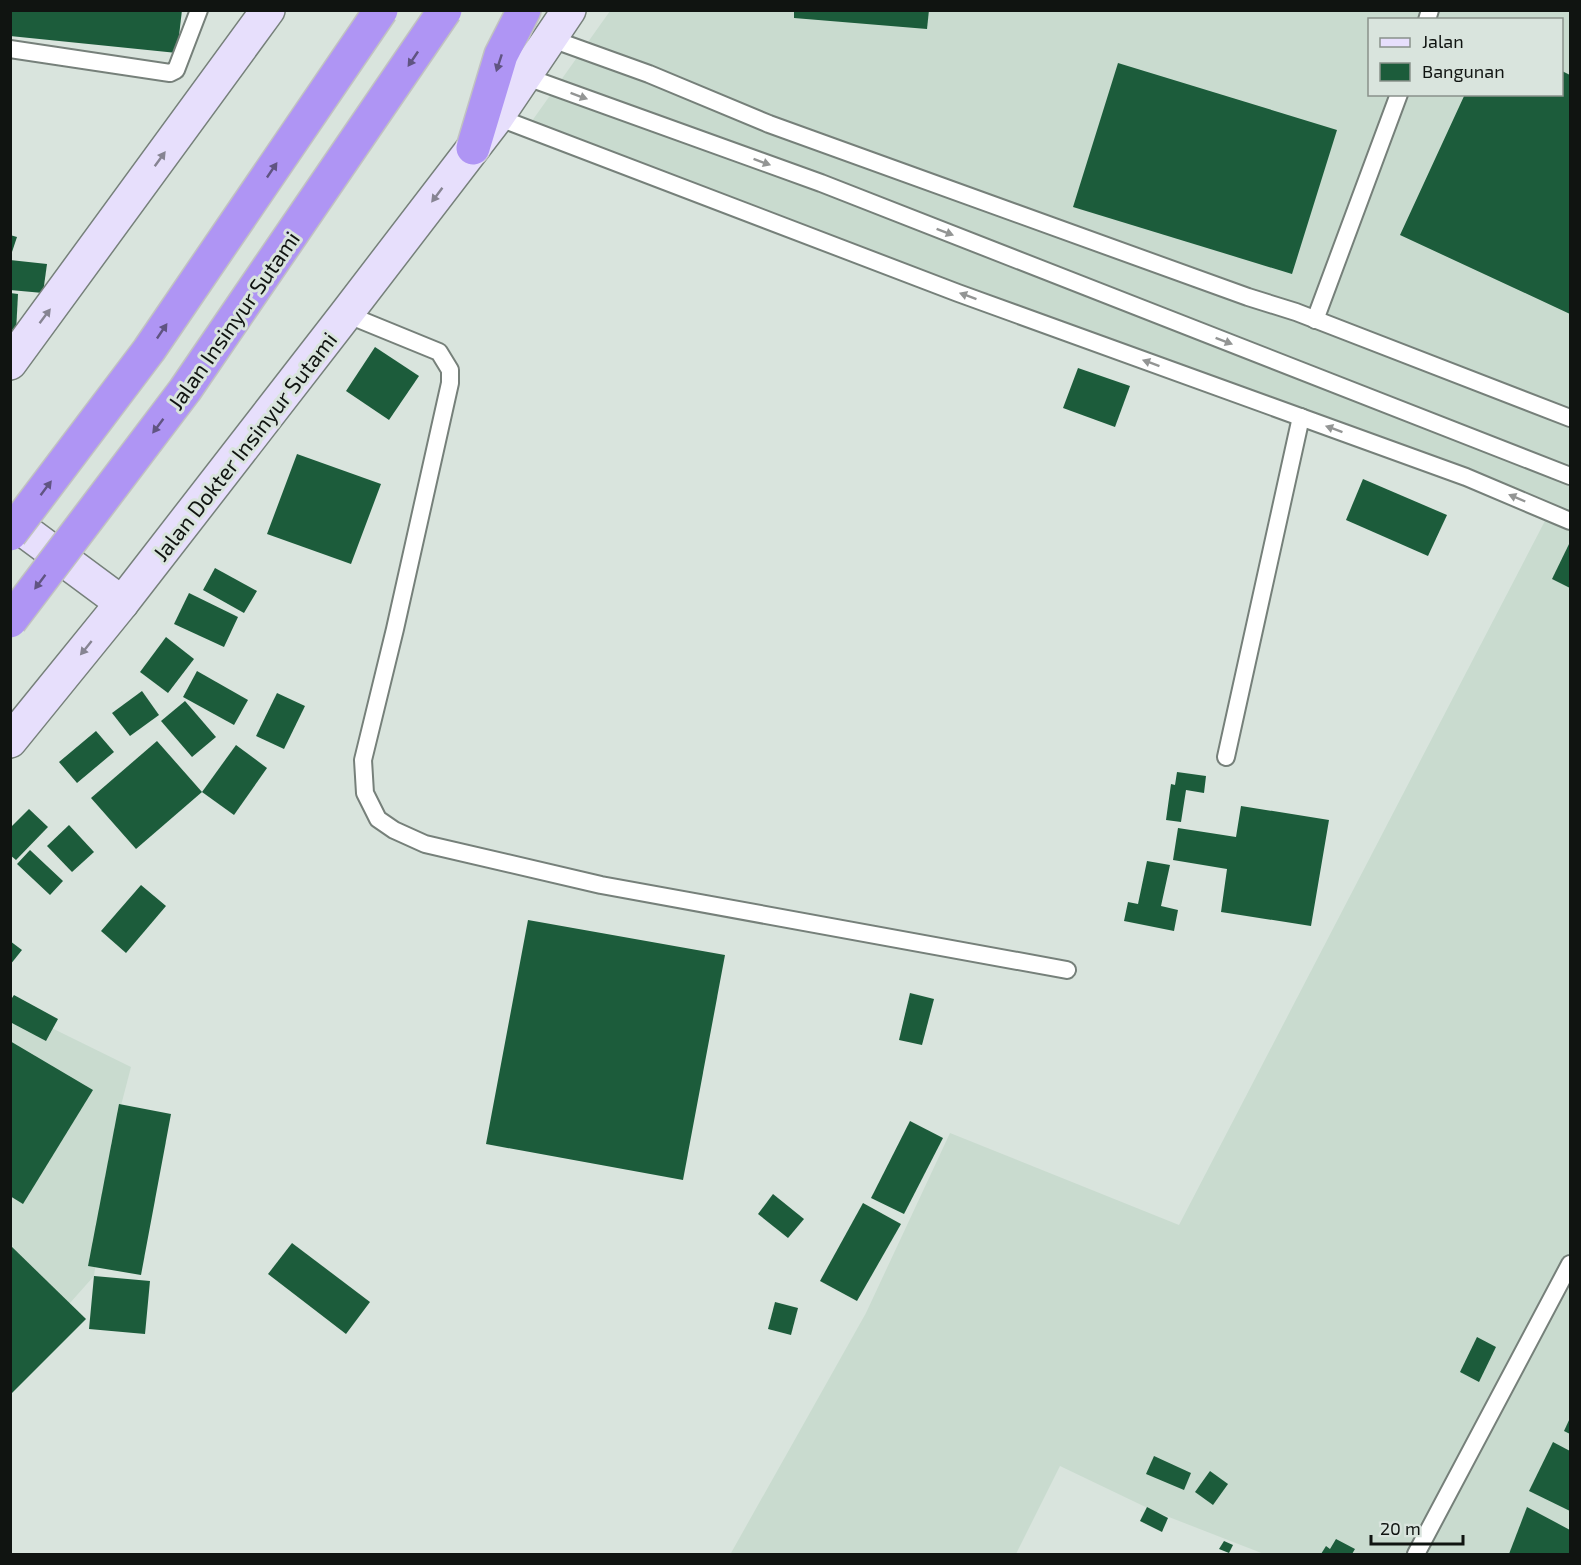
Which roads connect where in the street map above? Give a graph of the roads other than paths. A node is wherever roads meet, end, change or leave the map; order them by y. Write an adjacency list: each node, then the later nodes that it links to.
1 (199, 10): 8 (lane)
2 (268, 10): 15 (street, one-way to 2)
3 (381, 10): 21 (highway, one-way to 3, bridge)
4 (445, 10): 23 (highway, Jalan Insinyur Sutami, one-way to 23, bridge)
5 (524, 10): 12 (highway, one-way to 12)
6 (569, 10): 7 (street, Jalan Dokter Insinyur Sutami)
7 (549, 38): 9 (street, Jalan Dokter Insinyur Sutami); 14 (lane)
8 (10, 49)
9 (524, 76): 11 (street, Jalan Dokter Insinyur Sutami); 18 (lane, one-way to 18)
10 (1398, 96): 14 (lane)
11 (497, 117): 12 (street, Jalan Dokter Insinyur Sutami); 16 (lane, one-way to 11)
12 (473, 148): 13 (street, Jalan Dokter Insinyur Sutami, one-way to 13)
13 (346, 314): 22 (street, Jalan Dokter Insinyur Sutami); 26 (lane)
14 (1315, 320): 17 (lane)
15 (10, 363)
16 (1301, 417): 20 (lane, one-way to 16); 25 (lane)
17 (1570, 418)
18 (1570, 476)
19 (10, 520): 22 (street)
20 (1570, 521)
21 (10, 534)
22 (122, 603): 24 (street, Jalan Dokter Insinyur Sutami, one-way to 24)
23 (10, 621)
24 (10, 741)
25 (1226, 757)
26 (1067, 970)
27 (1570, 1264): 28 (lane)
28 (1416, 1554)

